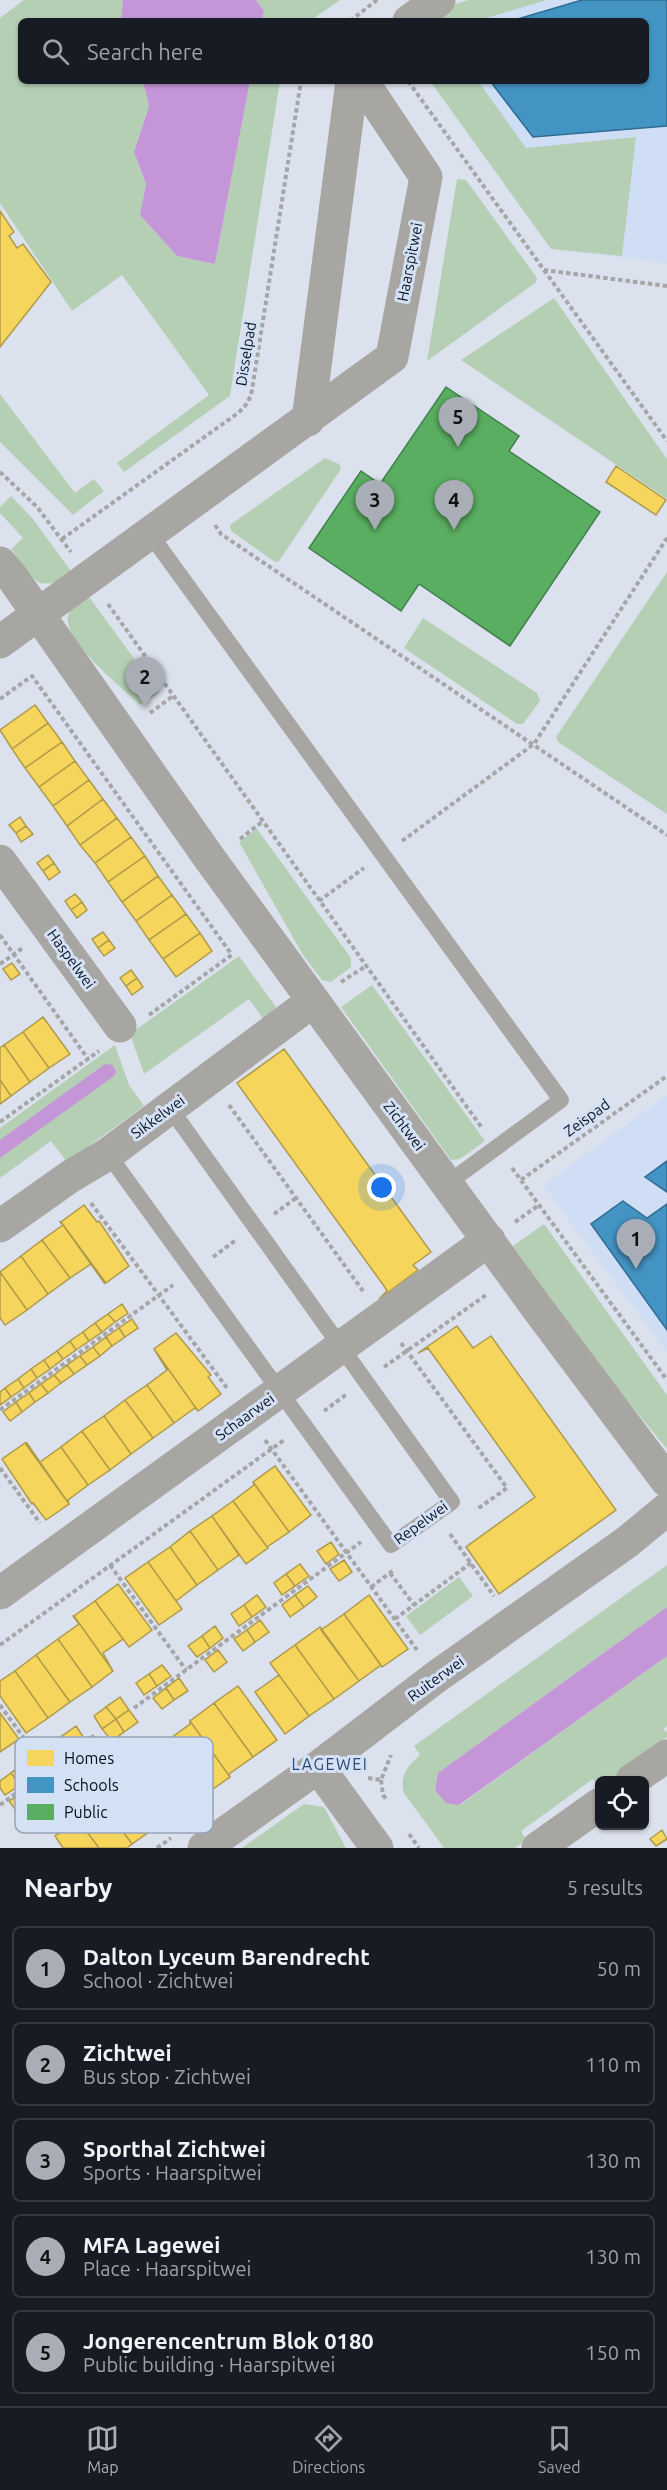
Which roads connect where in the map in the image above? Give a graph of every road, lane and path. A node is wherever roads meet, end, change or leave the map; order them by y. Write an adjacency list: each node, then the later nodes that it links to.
1 (377, 0): 3 (path)
2 (439, 0): 4 (street)
3 (354, 18)
4 (413, 18)
5 (300, 84): 17 (path, Disselpad)
6 (352, 84): 11 (street)
7 (364, 84): 11 (street, Haarspitwei)
8 (410, 84): 9 (path)
9 (544, 270): 10 (path); 12 (path)
10 (667, 286)
11 (308, 420): 14 (street, Haarspitwei)
12 (667, 441)
13 (0, 472): 17 (path)
14 (197, 501): 15 (street, Haarspitwei); 25 (path)
15 (150, 534): 19 (street, Haarspitwei); 29 (lane)
16 (667, 538): 25 (path)
17 (62, 539): 19 (path)
18 (0, 563): 20 (street, Zichtwei)
19 (88, 577): 20 (street, Haarspitwei); 22 (path)
20 (38, 613): 21 (street); 35 (street, Zichtwei)
21 (0, 642)
22 (173, 696): 24 (path); 26 (path)
23 (0, 699): 34 (path)
24 (150, 713)
25 (534, 744): 27 (path); 29 (path)
26 (262, 822): 28 (path); 32 (path)
27 (666, 832)
28 (240, 839)
29 (382, 855): 32 (path); 40 (lane)
30 (0, 861): 31 (street, Haspelwei)
31 (11, 899): 36 (street, Haspelwei)
32 (319, 901): 40 (path)
33 (0, 935): 37 (path)
34 (232, 955)
35 (313, 1001): 39 (street, Sikkelwei); 43 (street, Zichtwei)
36 (120, 1026)
37 (88, 1059)
38 (667, 1076): 42 (path, Zeispad)
39 (170, 1108): 41 (street, Sikkelwei); 46 (lane, Repelwei)
40 (496, 1147): 42 (path); 43 (lane)
41 (108, 1154): 45 (street, Sikkelwei); 48 (lane, Repelwei)
42 (521, 1180): 52 (path)
43 (448, 1183): 47 (street, Zichtwei)
44 (296, 1198): 46 (path)
45 (0, 1226)
46 (255, 1227): 48 (path); 50 (lane, Repelwei)
47 (489, 1240): 49 (street, Zichtwei); 50 (street, Schaarwei)
48 (193, 1271): 53 (lane, Repelwei); 54 (path)
49 (514, 1275): 51 (path); 56 (street, Zichtwei)
50 (342, 1346): 51 (lane, Repelwei); 53 (street, Schaarwei)
51 (366, 1380): 55 (path); 58 (lane, Repelwei)
52 (667, 1380)
53 (280, 1392): 55 (lane, Repelwei); 63 (street, Schaarwei)
54 (0, 1410)
55 (304, 1426): 58 (lane, Repelwei); 61 (path)
56 (667, 1481)
57 (667, 1509): 66 (street, Ruiterwei)
58 (379, 1529): 68 (path)
59 (448, 1531): 60 (path)
60 (471, 1563): 64 (path); 66 (path)
61 (110, 1565): 67 (path); 68 (path)
62 (390, 1573): 64 (path)
63 (0, 1593)
64 (414, 1605): 65 (path)
65 (395, 1619)
66 (514, 1623): 74 (street, Ruiterwei)
67 (0, 1645)
68 (186, 1670): 70 (path)
69 (0, 1705): 72 (path)
70 (134, 1708)
71 (95, 1735): 73 (path)
72 (24, 1737)
73 (92, 1737)
74 (318, 1767): 78 (street, Ruiterwei); 79 (street)
75 (15, 1794): 76 (path)
76 (0, 1805)
77 (595, 1808): 80 (street)
78 (204, 1848)
79 (377, 1848)
80 (538, 1848)

